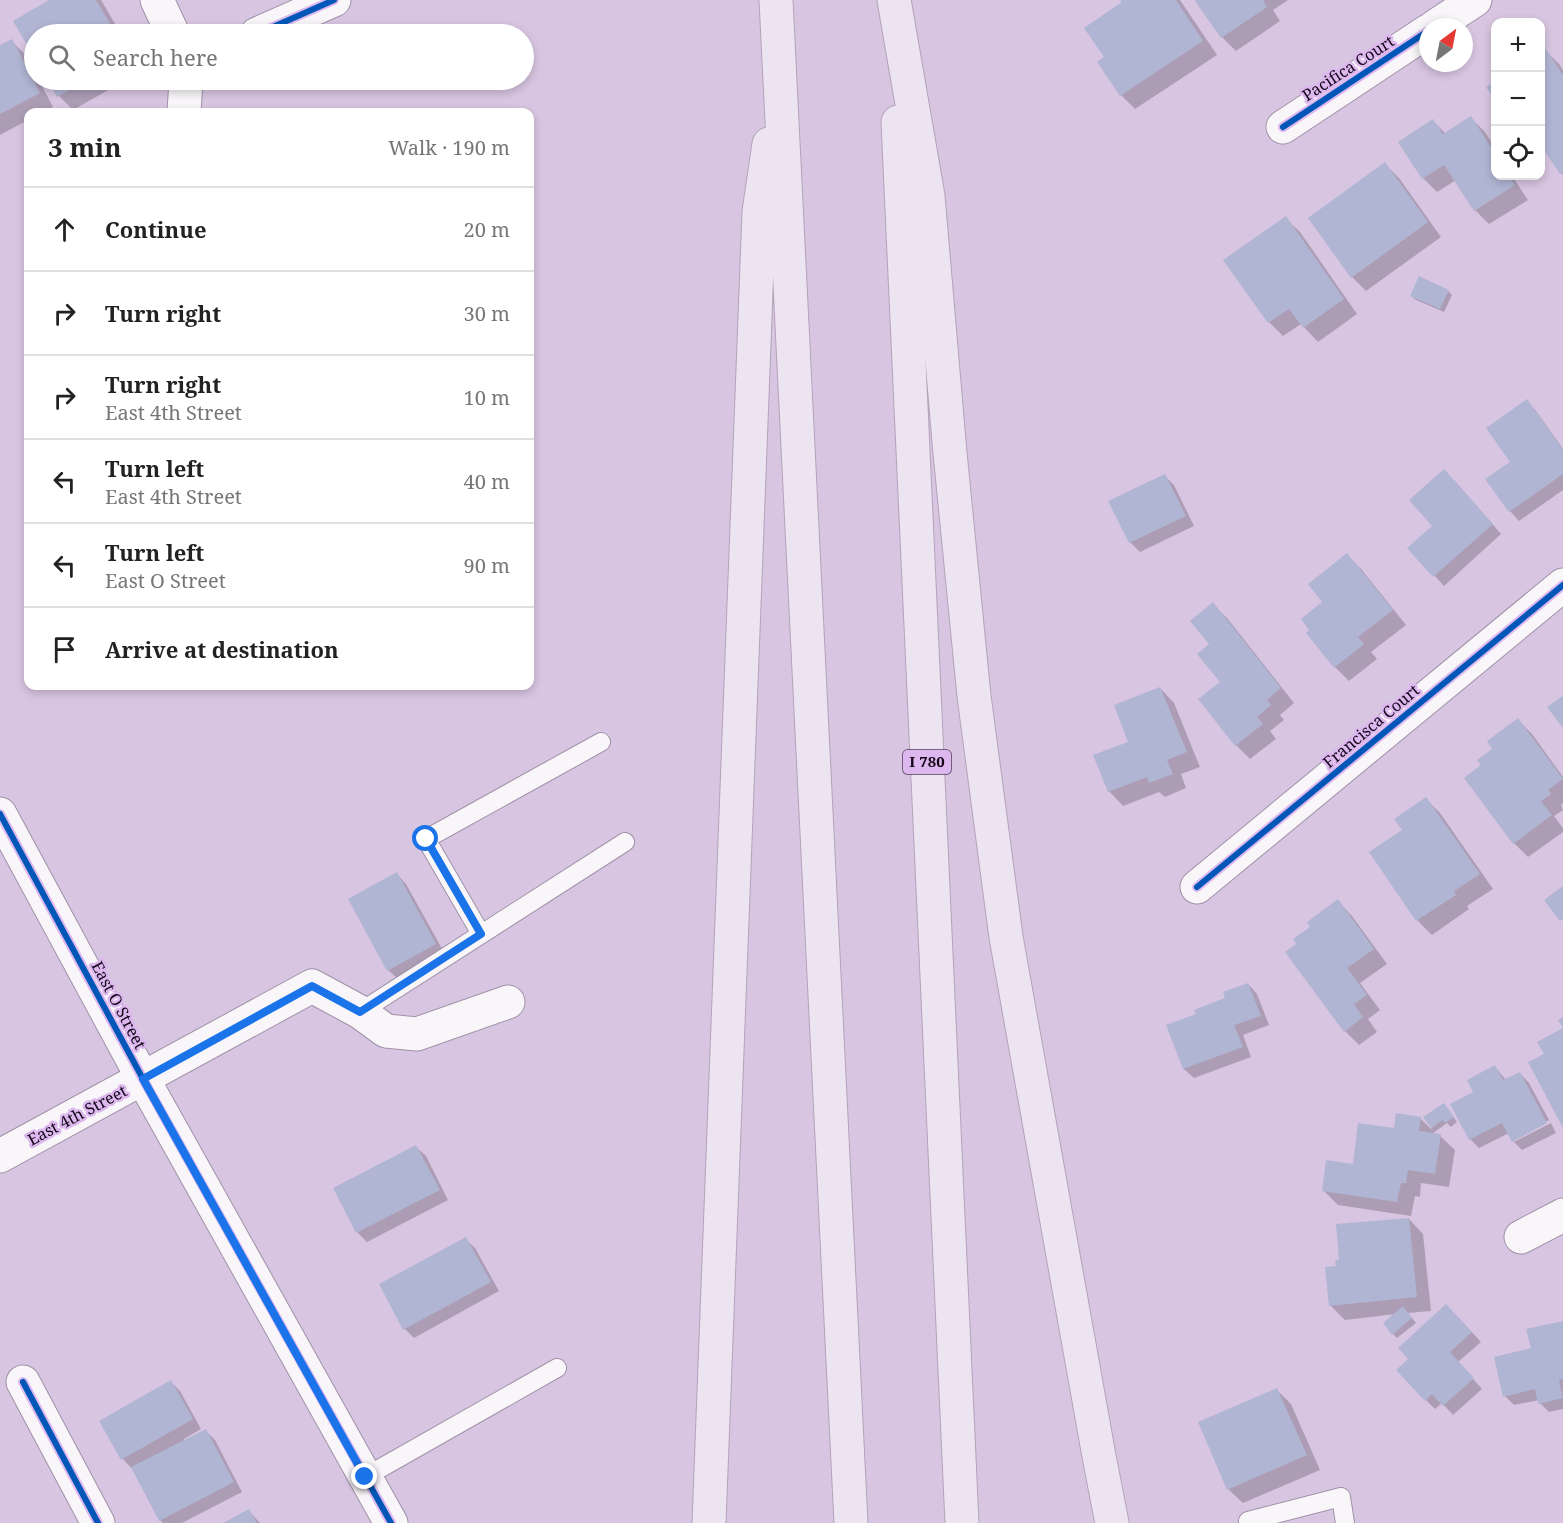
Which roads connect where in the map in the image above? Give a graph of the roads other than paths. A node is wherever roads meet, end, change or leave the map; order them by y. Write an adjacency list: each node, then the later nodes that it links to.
1 (157, 0): 7 (street)
2 (334, 0): 8 (street)
3 (776, 0): 10 (highway)
4 (893, 0): 34 (highway, I 780); 35 (highway)
5 (1475, 0): 6 (street)
6 (1448, 18)
7 (168, 24)
8 (280, 24)
9 (1419, 37): 13 (street, Pacifica Court)
10 (779, 77): 32 (highway); 33 (highway)
11 (185, 90): 12 (street)
12 (184, 108)
13 (1283, 127)
14 (1563, 585): 18 (street, Francisca Court)
15 (601, 742): 19 (lane)
16 (0, 814): 22 (street, East O Street)
17 (625, 842): 19 (lane)
18 (1197, 887)
19 (481, 934): 21 (lane)
20 (508, 1002): 21 (street, East 4th Street)
21 (360, 1012): 22 (street, East 4th Street)
22 (143, 1079): 23 (street, East 4th Street); 28 (street, East O Street)
23 (0, 1156)
24 (1563, 1215): 25 (street)
25 (1521, 1237)
26 (557, 1368): 28 (lane)
27 (23, 1382): 30 (street)
28 (365, 1477): 31 (street, East O Street)
29 (1248, 1521): 36 (lane)
30 (98, 1523)
31 (390, 1523)
32 (709, 1523)
33 (851, 1523)
34 (962, 1523)
35 (1112, 1523)
36 (1345, 1523)

